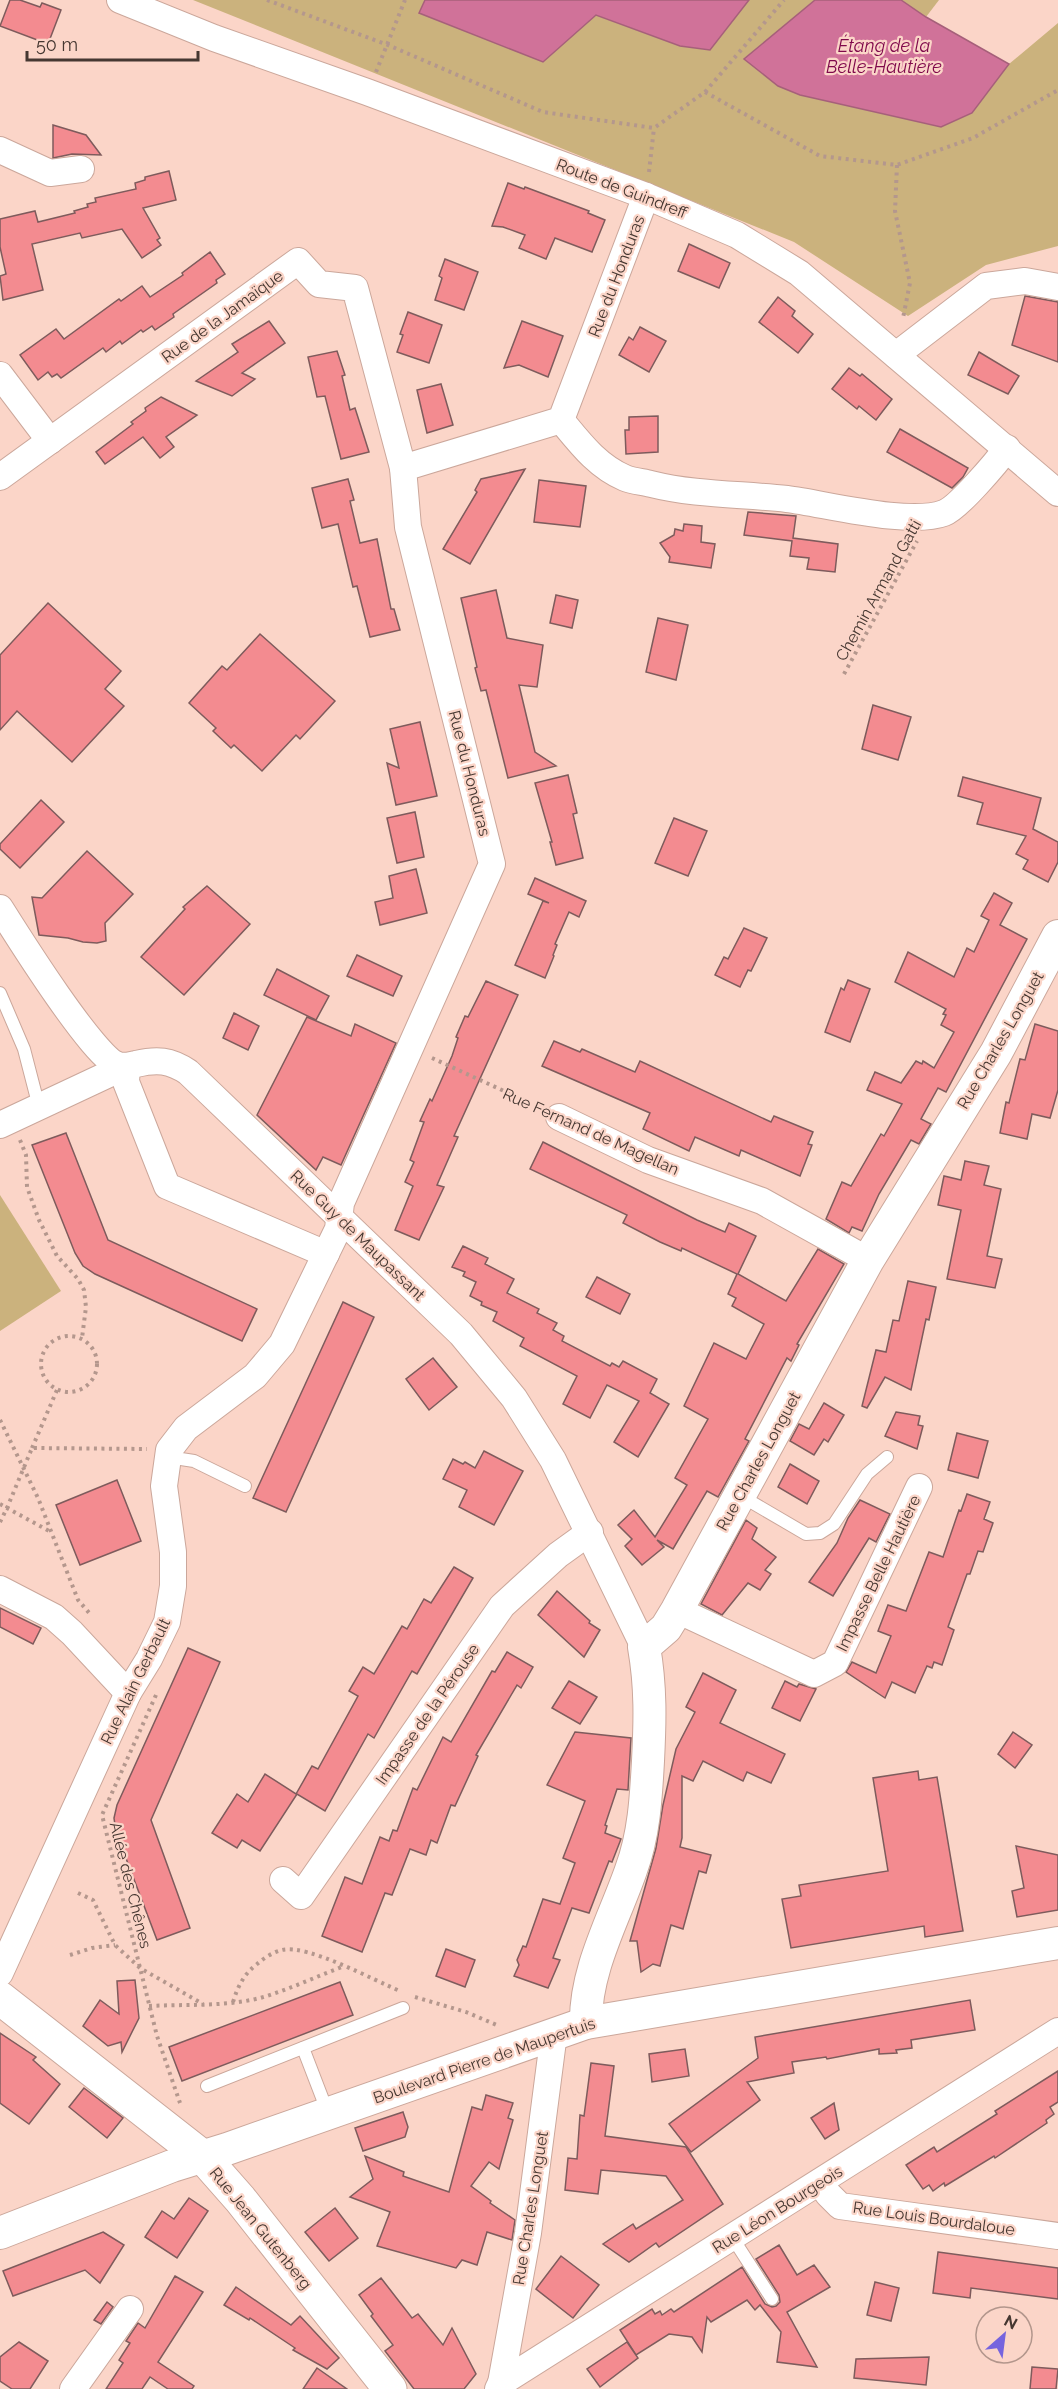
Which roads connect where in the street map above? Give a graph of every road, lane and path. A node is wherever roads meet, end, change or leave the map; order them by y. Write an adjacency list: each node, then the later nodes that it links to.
1 (120, 0): 12 (street, Route de Guindreff)
2 (267, 0): 5 (path)
3 (405, 0): 5 (path)
4 (784, 0): 7 (path)
5 (388, 45): 8 (path)
6 (1058, 90): 10 (path)
7 (705, 92): 8 (path); 10 (path)
8 (654, 128): 12 (path, Rue du Honduras)
9 (0, 150): 11 (street)
10 (897, 165): 14 (path)
11 (81, 169)
12 (646, 196): 14 (street, Route de Guindreff); 16 (street, Rue du Honduras)
13 (1058, 287): 14 (street)
14 (896, 355): 18 (street, Route de Guindreff)
15 (0, 375): 17 (street)
16 (561, 420): 19 (street); 22 (street)
17 (50, 441): 19 (street, Rue de la Jamaïque); 20 (street, Rue de la Jamaïque)
18 (1007, 448): 21 (street, Route de Guindreff); 22 (street)
19 (403, 468): 27 (street, Rue du Honduras)
20 (0, 477)
21 (1058, 493)
22 (932, 517): 23 (path, Chemin Armand Gatti)
23 (844, 674)
24 (0, 908): 28 (street)
25 (1058, 936): 34 (street, Rue Charles Longuet)
26 (0, 993): 29 (lane)
27 (410, 1048): 30 (path, Rue Fernand de Magellan); 32 (street, Rue du Honduras)
28 (122, 1066): 29 (street); 32 (street, Rue Guy de Maupassant); 33 (street)
29 (39, 1107): 31 (street)
30 (559, 1117): 34 (street, Rue Fernand de Magellan)
31 (6, 1122): 35 (path)
32 (340, 1216): 33 (street); 49 (street, Rue Guy de Maupassant)
33 (326, 1254): 39 (street)
34 (868, 1260): 44 (street, Rue Charles Longuet)
35 (82, 1338): 36 (path); 36 (path)
36 (57, 1390): 38 (path)
37 (0, 1420): 41 (path)
38 (32, 1448): 39 (path); 41 (path)
39 (169, 1453): 42 (lane); 54 (street, Rue Alain Gerbault)
40 (887, 1457): 44 (lane)
41 (23, 1468): 46 (path); 48 (path)
42 (245, 1486)
43 (919, 1487): 52 (street, Impasse Belle Hautière)
44 (740, 1496): 52 (street, Rue Charles Longuet)
45 (0, 1504): 46 (path)
46 (7, 1508): 47 (path); 48 (path)
47 (0, 1522)
48 (51, 1532): 51 (path)
49 (590, 1532): 53 (street, Rue Guy de Maupassant); 55 (street, Impasse de la Pérouse)
50 (0, 1589): 54 (street)
51 (78, 1600)
52 (677, 1610): 53 (street, Rue Charles Longuet)
53 (644, 1647): 68 (street)
54 (133, 1683): 61 (path, Allée des Chênes); 62 (street, Rue Alain Gerbault)
55 (283, 1880)
56 (78, 1893): 58 (path)
57 (1058, 1943): 68 (street, Boulevard Pierre de Maupertuis)
58 (115, 1945): 59 (path); 61 (path)
59 (70, 1954)
60 (343, 1966): 64 (path); 64 (path); 69 (path)
61 (140, 1968): 65 (path); 66 (path, Allée des Chênes)
62 (0, 1973)
63 (0, 1998): 75 (main road, Rue Jean Gutenberg)
64 (233, 2002): 65 (path)
65 (203, 2004): 66 (path)
66 (149, 2006): 75 (path, Allée des Chênes)
67 (403, 2008): 72 (lane)
68 (586, 2023): 71 (street, Boulevard Pierre de Maupertuis)
69 (500, 2026)
70 (1058, 2031): 77 (street, Rue Léon Bourgeois)
71 (554, 2033): 74 (street, Boulevard Pierre de Maupertuis); 83 (street, Rue Charles Longuet)
72 (303, 2048): 73 (lane); 74 (lane)
73 (207, 2086)
74 (328, 2113): 76 (street, Boulevard Pierre de Maupertuis)
75 (163, 2126): 76 (main road, Rue Jean Gutenberg)
76 (203, 2157): 78 (street, Boulevard Pierre de Maupertuis); 85 (main road, Rue Jean Gutenberg)
77 (820, 2182): 79 (street, Rue Louis Bourdaloue); 80 (street, Rue Léon Bourgeois)
78 (0, 2233)
79 (1058, 2236)
80 (732, 2238): 81 (lane); 83 (street, Rue Léon Bourgeois)
81 (772, 2300)
82 (130, 2309): 84 (street)
83 (500, 2386)
84 (73, 2389)
85 (390, 2389)

